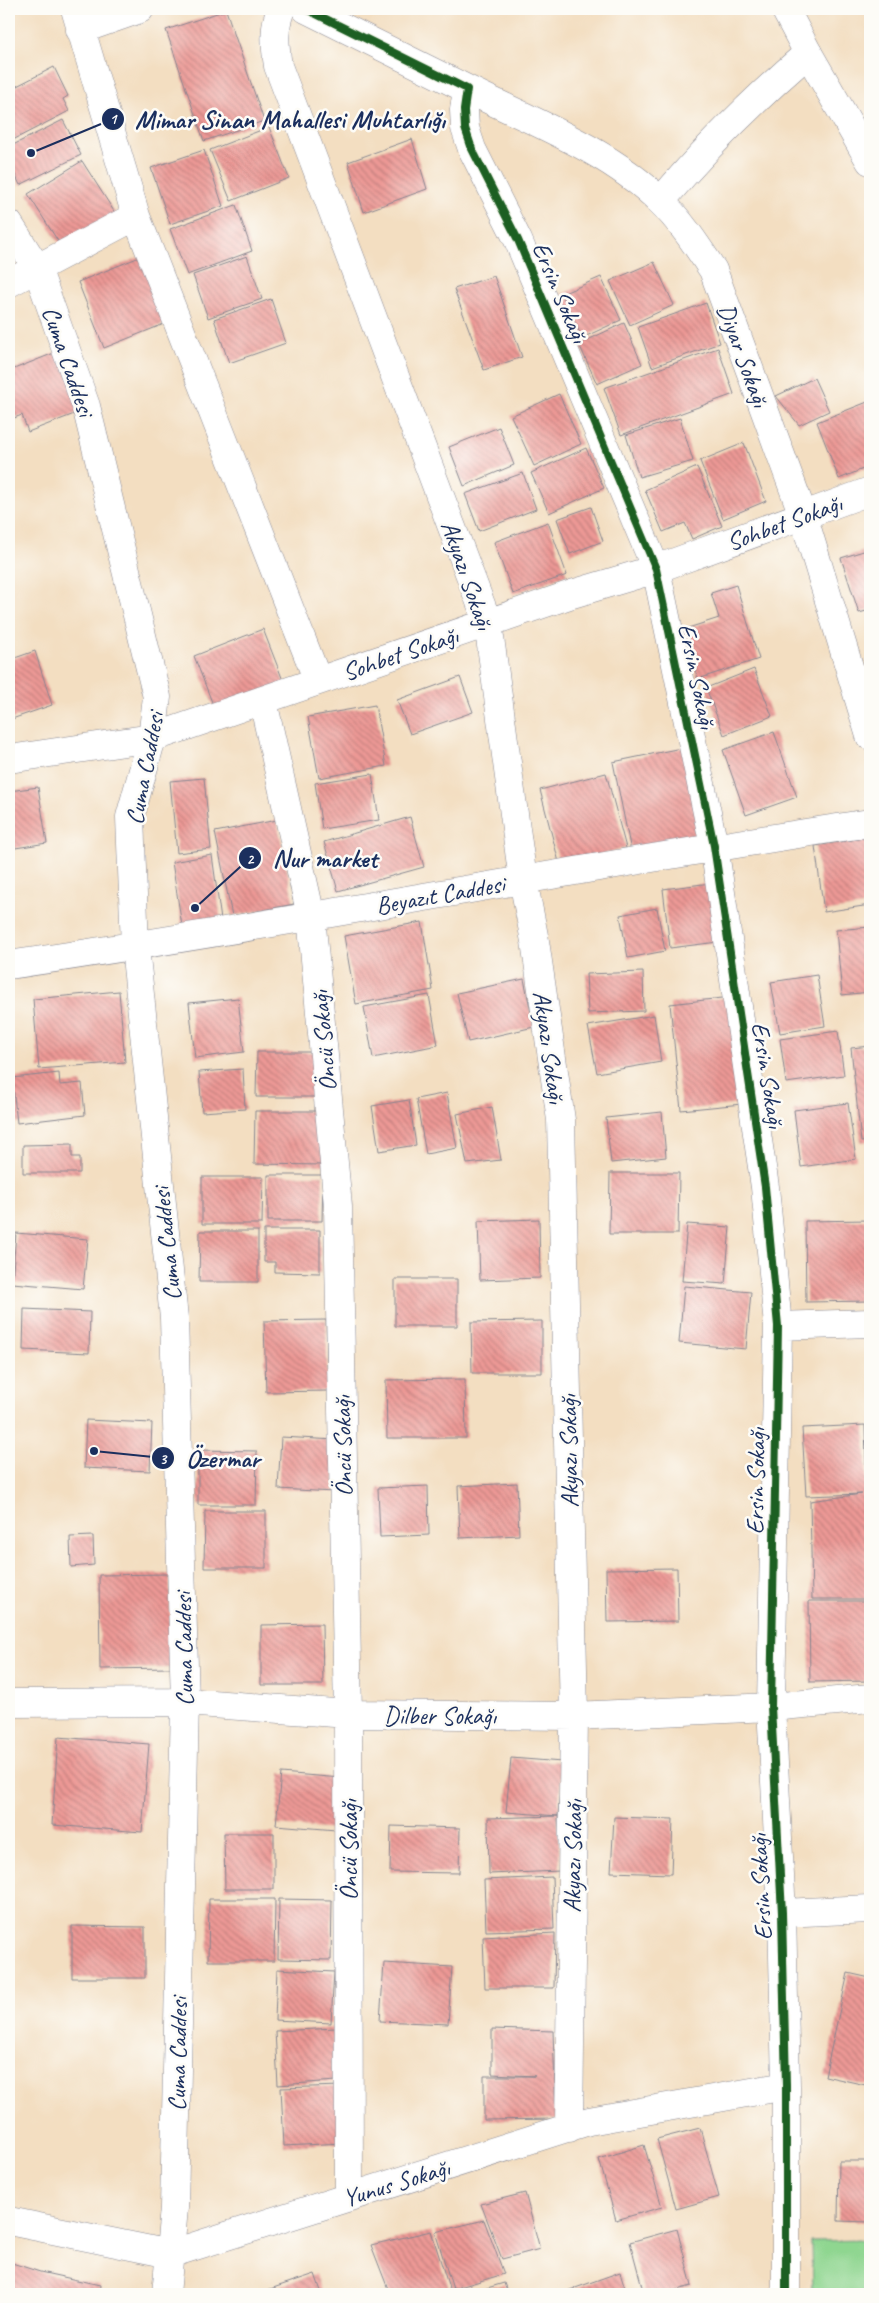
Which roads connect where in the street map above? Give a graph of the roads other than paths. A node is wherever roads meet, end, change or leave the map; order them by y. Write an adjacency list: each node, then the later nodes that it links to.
1 (140, 9): 5 (street)
2 (281, 9): 17 (street, Akyazı Sokağı)
3 (306, 9): 7 (street)
4 (784, 9): 6 (street)
5 (77, 19): 10 (street)
6 (808, 53): 8 (street); 9 (street)
7 (467, 89): 9 (street, Diyar Sokağı); 16 (street, Ersin Sokağı)
8 (870, 161)
9 (661, 201): 15 (street, Diyar Sokağı)
10 (136, 216): 12 (street); 18 (street)
11 (9, 224): 12 (street, Cuma Caddesi)
12 (37, 268): 13 (street); 21 (street, Cuma Caddesi)
13 (9, 284)
14 (870, 491): 15 (street, Sohbet Sokağı)
15 (803, 515): 16 (street, Sohbet Sokağı); 20 (street, Diyar Sokağı)
16 (656, 569): 17 (street, Sohbet Sokağı); 24 (street, Ersin Sokağı)
17 (488, 623): 18 (street, Sohbet Sokağı); 25 (street, Akyazı Sokağı)
18 (318, 681): 19 (street, Sohbet Sokağı)
19 (263, 701): 21 (street, Sohbet Sokağı); 26 (street, Öncü Sokağı)
20 (870, 736)
21 (152, 738): 22 (street, Sohbet Sokağı); 27 (street, Cuma Caddesi)
22 (9, 759)
23 (870, 823): 24 (street, Beyazıt Caddesi)
24 (714, 846): 25 (street, Beyazıt Caddesi); 30 (street, Ersin Sokağı)
25 (523, 880): 26 (street, Beyazıt Caddesi); 36 (street, Akyazı Sokağı)
26 (312, 916): 27 (street, Beyazıt Caddesi); 35 (street, Öncü Sokağı)
27 (135, 946): 28 (street, Beyazıt Caddesi); 32 (street, Cuma Caddesi)
28 (9, 964)
29 (870, 1323): 30 (street)
30 (778, 1326): 34 (street, Ersin Sokağı)
31 (870, 1698): 34 (street, Dilber Sokağı)
32 (185, 1702): 33 (street, Dilber Sokağı); 35 (street, Dilber Sokağı); 43 (street, Cuma Caddesi)
33 (9, 1703)
34 (771, 1707): 36 (street, Dilber Sokağı); 38 (street, Ersin Sokağı)
35 (348, 1714): 36 (street, Dilber Sokağı); 41 (street, Öncü Sokağı)
36 (574, 1716): 40 (street, Akyazı Sokağı)
37 (870, 1909): 38 (street)
38 (782, 1913): 39 (street, Ersin Sokağı)
39 (786, 2086): 40 (street, Yunus Sokağı); 45 (street, Ersin Sokağı)
40 (569, 2128): 41 (street, Yunus Sokağı)
41 (349, 2197): 43 (street, Yunus Sokağı)
42 (9, 2221): 43 (street, Yunus Sokağı)
43 (170, 2254): 44 (street, Cuma Caddesi)
44 (166, 2294)
45 (786, 2294)

